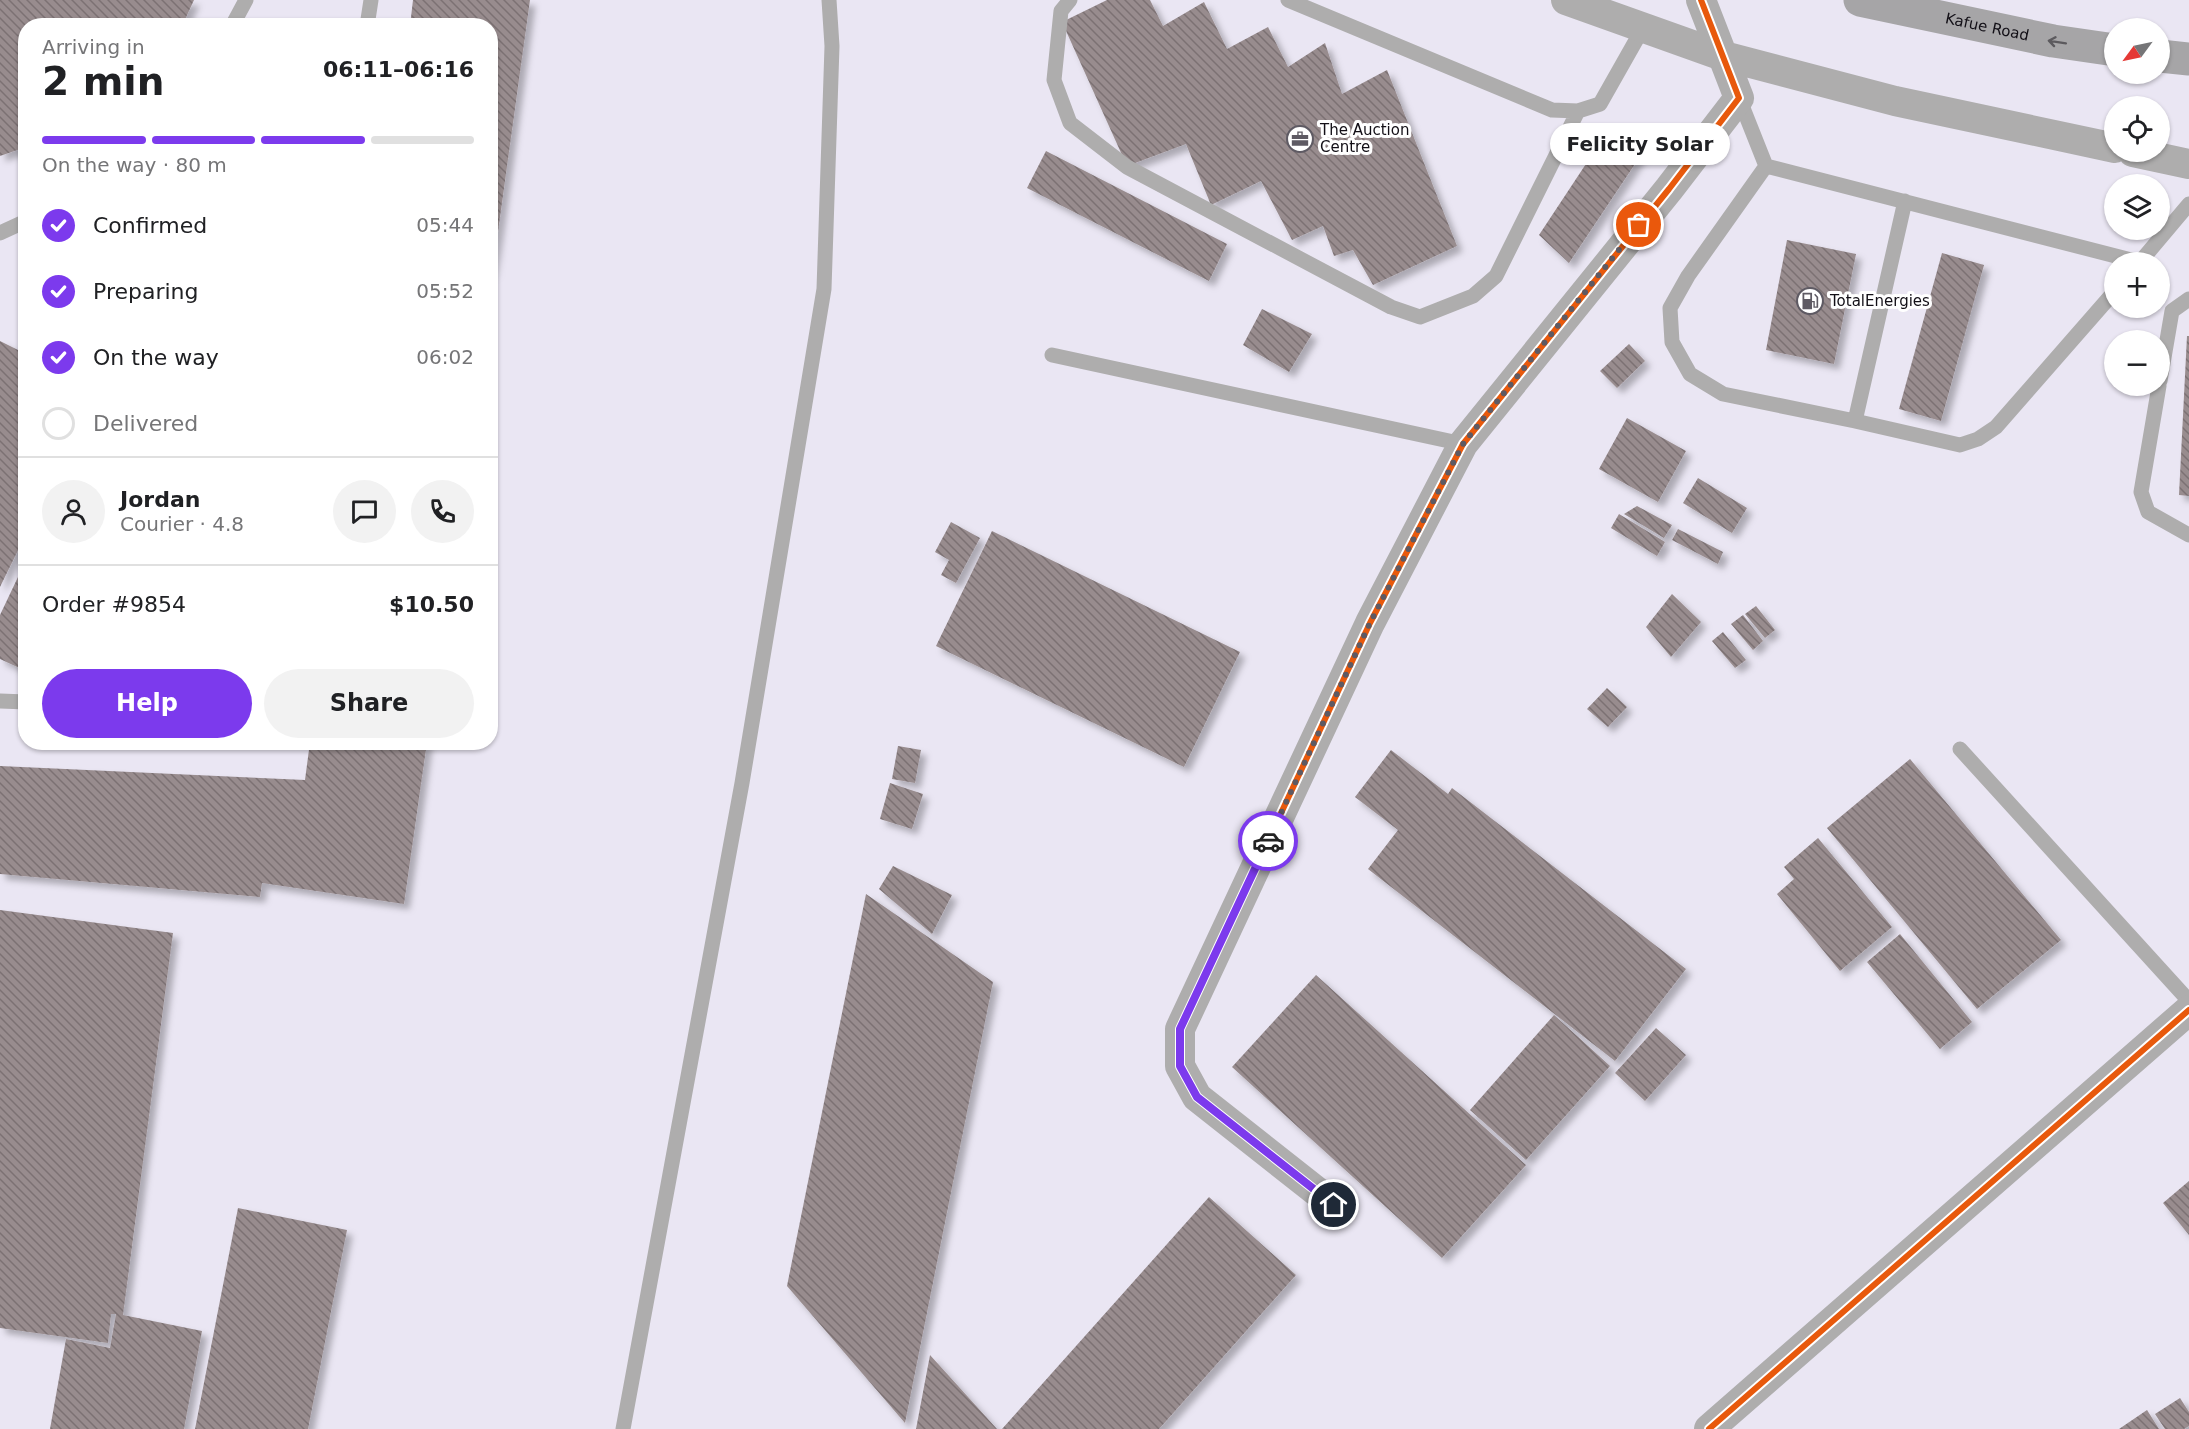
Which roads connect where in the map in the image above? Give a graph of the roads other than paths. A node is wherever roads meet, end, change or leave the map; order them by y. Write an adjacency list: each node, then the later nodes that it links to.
1 (246, 0): 9 (lane)
2 (371, 0): 10 (lane)
3 (829, 0): 42 (lane)
4 (1070, 0): 17 (lane)
5 (1288, 0): 17 (lane)
6 (1566, 0): 11 (street)
7 (1701, 0): 13 (street)
8 (1860, 0): 12 (main road, Kafue Road, one-way to 8)
9 (236, 18)
10 (369, 18)
11 (1643, 28): 13 (street); 17 (lane)
12 (2104, 48)
13 (1720, 55): 16 (street); 18 (street)
14 (2170, 57): 15 (main road)
15 (2189, 59)
16 (1739, 98): 21 (lane); 34 (street)
17 (1578, 111)
18 (2104, 146)
19 (2170, 160): 20 (street)
20 (2189, 164)
21 (1766, 166): 22 (lane); 33 (lane)
22 (1905, 201): 27 (lane); 33 (lane)
23 (2189, 204): 26 (lane)
24 (18, 225): 25 (lane)
25 (0, 233)
26 (2148, 252)
27 (2104, 253)
28 (2189, 298): 30 (lane)
29 (2104, 304): 33 (lane)
30 (2169, 330)
31 (1052, 355): 34 (lane)
32 (2157, 396): 35 (lane)
33 (1855, 421)
34 (1463, 444): 41 (street)
35 (2189, 535)
36 (0, 701): 37 (lane)
37 (18, 702)
38 (1960, 748): 39 (lane)
39 (2189, 1001)
40 (2189, 1010): 43 (street)
41 (1334, 1205)
42 (623, 1429)
43 (1709, 1429)

